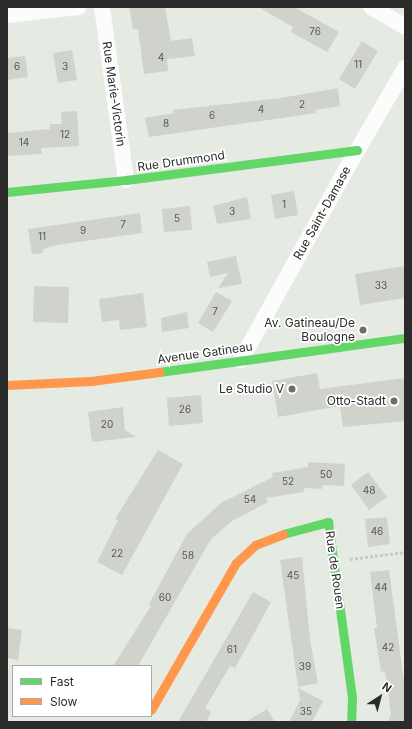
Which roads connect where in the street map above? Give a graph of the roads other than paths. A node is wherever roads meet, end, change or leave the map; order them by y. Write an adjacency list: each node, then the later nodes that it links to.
1 (79, 7): 4 (street)
2 (102, 7): 8 (street, Rue Marie-Victorin)
3 (371, 7): 5 (street)
4 (7, 15)
5 (405, 27)
6 (405, 68): 7 (street, Rue Saint-Damase)
7 (357, 150): 8 (street, Rue Drummond); 11 (street, Rue Saint-Damase)
8 (126, 180): 9 (street, Rue Drummond)
9 (7, 192)
10 (405, 338): 11 (street, Avenue Gatineau)
11 (241, 360): 12 (street, Avenue Gatineau)
12 (7, 385)
13 (152, 708): 14 (street, Rue de Rouen)
14 (350, 722)

